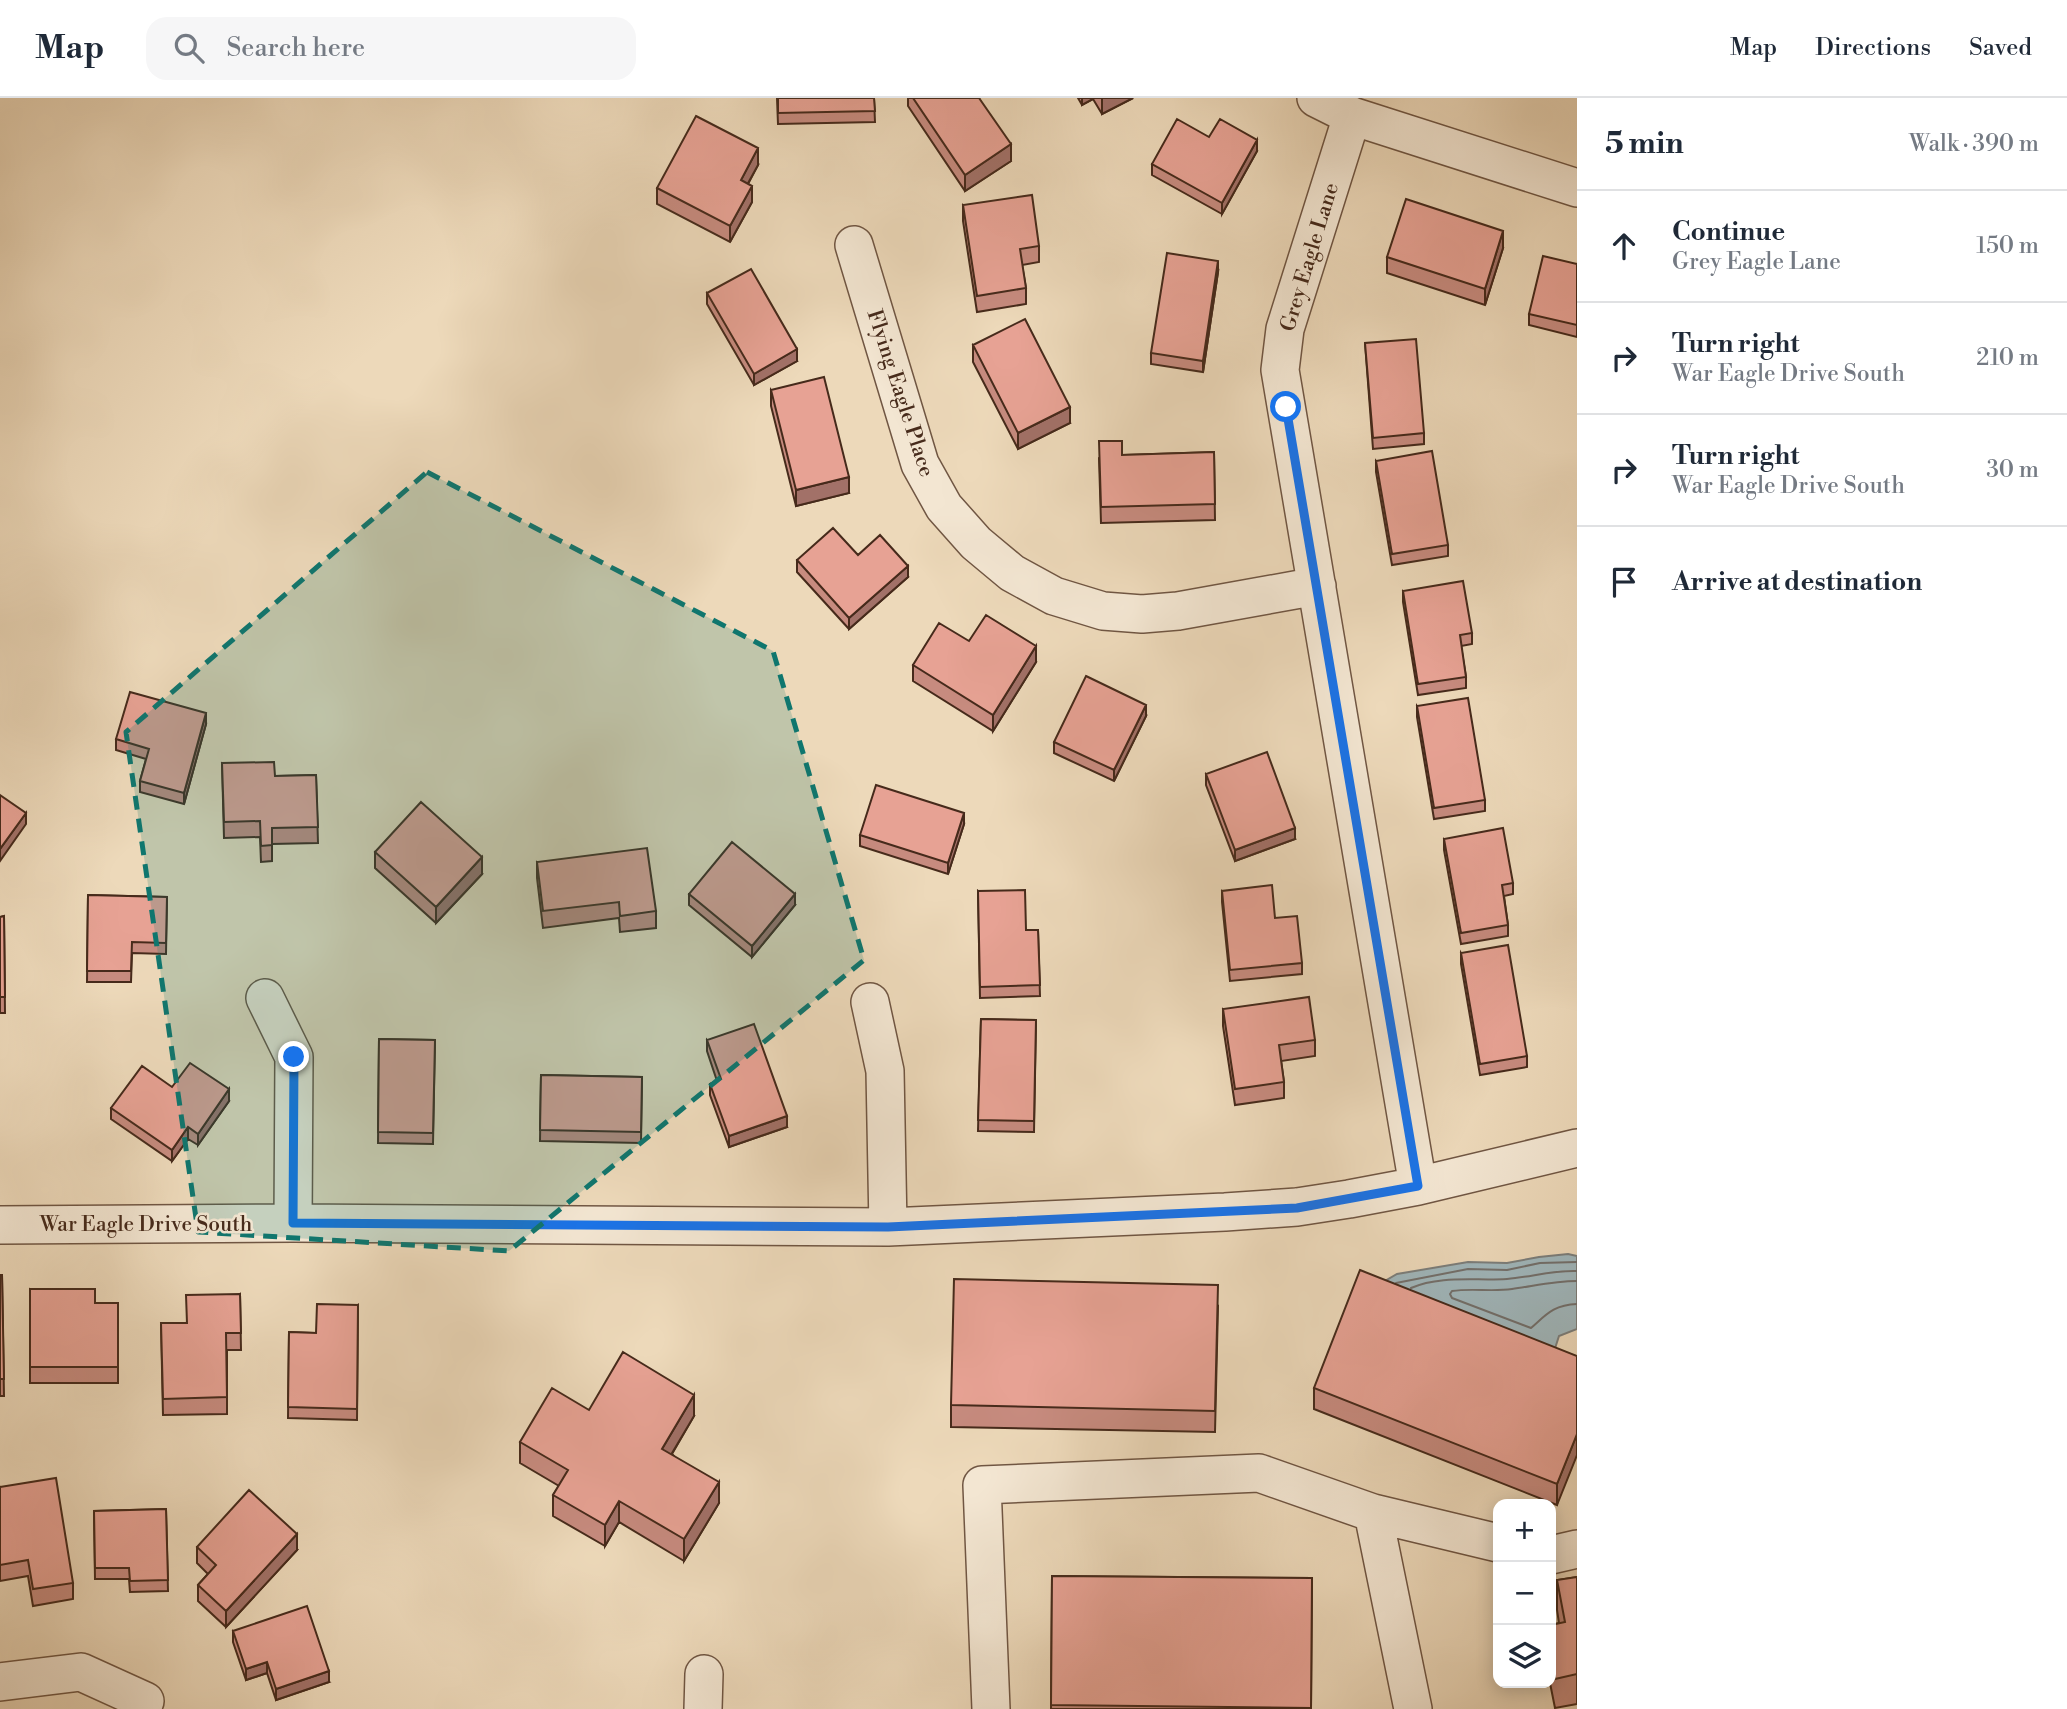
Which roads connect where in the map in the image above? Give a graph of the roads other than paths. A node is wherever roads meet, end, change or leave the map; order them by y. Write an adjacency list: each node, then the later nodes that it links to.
1 (1316, 98): 2 (street)
2 (1352, 116): 3 (street); 5 (street, Grey Eagle Lane)
3 (1577, 188)
4 (854, 245): 5 (street, Flying Eagle Place)
5 (1317, 586): 9 (street, Grey Eagle Lane)
6 (265, 998): 10 (street)
7 (870, 1002): 12 (street)
8 (1577, 1148): 9 (street, War Eagle Drive South)
9 (1418, 1186): 12 (street, War Eagle Drive South)
10 (293, 1223): 11 (street, War Eagle Drive South); 12 (street, War Eagle Drive South)
11 (0, 1225)
12 (888, 1227)
13 (1373, 1513): 14 (street); 19 (street); 20 (street)
14 (1493, 1542)
15 (1577, 1549): 16 (street)
16 (1556, 1554)
17 (0, 1682): 18 (street)
18 (145, 1701)
19 (991, 1709)
20 (1413, 1709)

